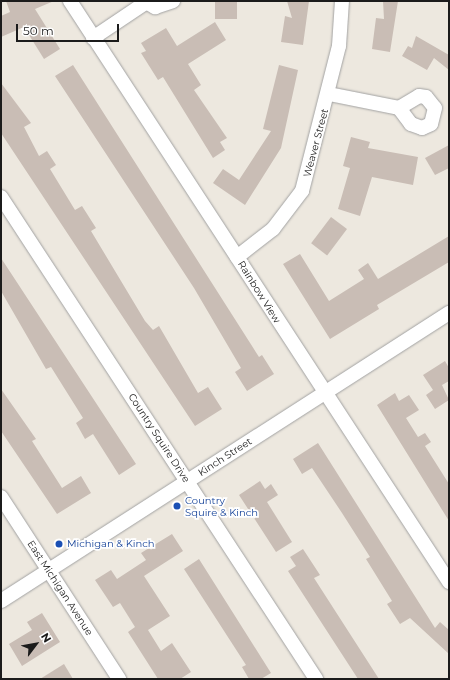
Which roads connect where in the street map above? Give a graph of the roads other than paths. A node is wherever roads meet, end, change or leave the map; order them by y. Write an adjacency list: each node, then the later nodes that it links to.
1 (70, 1): 5 (street, Rainbow View)
2 (172, 1): 4 (street)
3 (342, 1): 6 (street, Weaver Street)
4 (144, 2): 5 (street)
5 (93, 38): 9 (street, Rainbow View)
6 (329, 94): 7 (street); 9 (street, Weaver Street)
7 (399, 108)
8 (1, 197): 12 (street, Country Squire Drive)
9 (237, 258): 11 (street, Rainbow View)
10 (449, 313): 11 (street, Kinch Street)
11 (324, 393): 12 (street, Kinch Street); 15 (street, Rainbow View)
12 (187, 481): 14 (street, Kinch Street); 18 (street, Country Squire Drive)
13 (1, 497): 14 (street, East Michigan Avenue)
14 (49, 570): 16 (street, Kinch Street); 17 (street, East Michigan Avenue)
15 (449, 582)
16 (1, 601)
17 (119, 679)
18 (316, 679)

